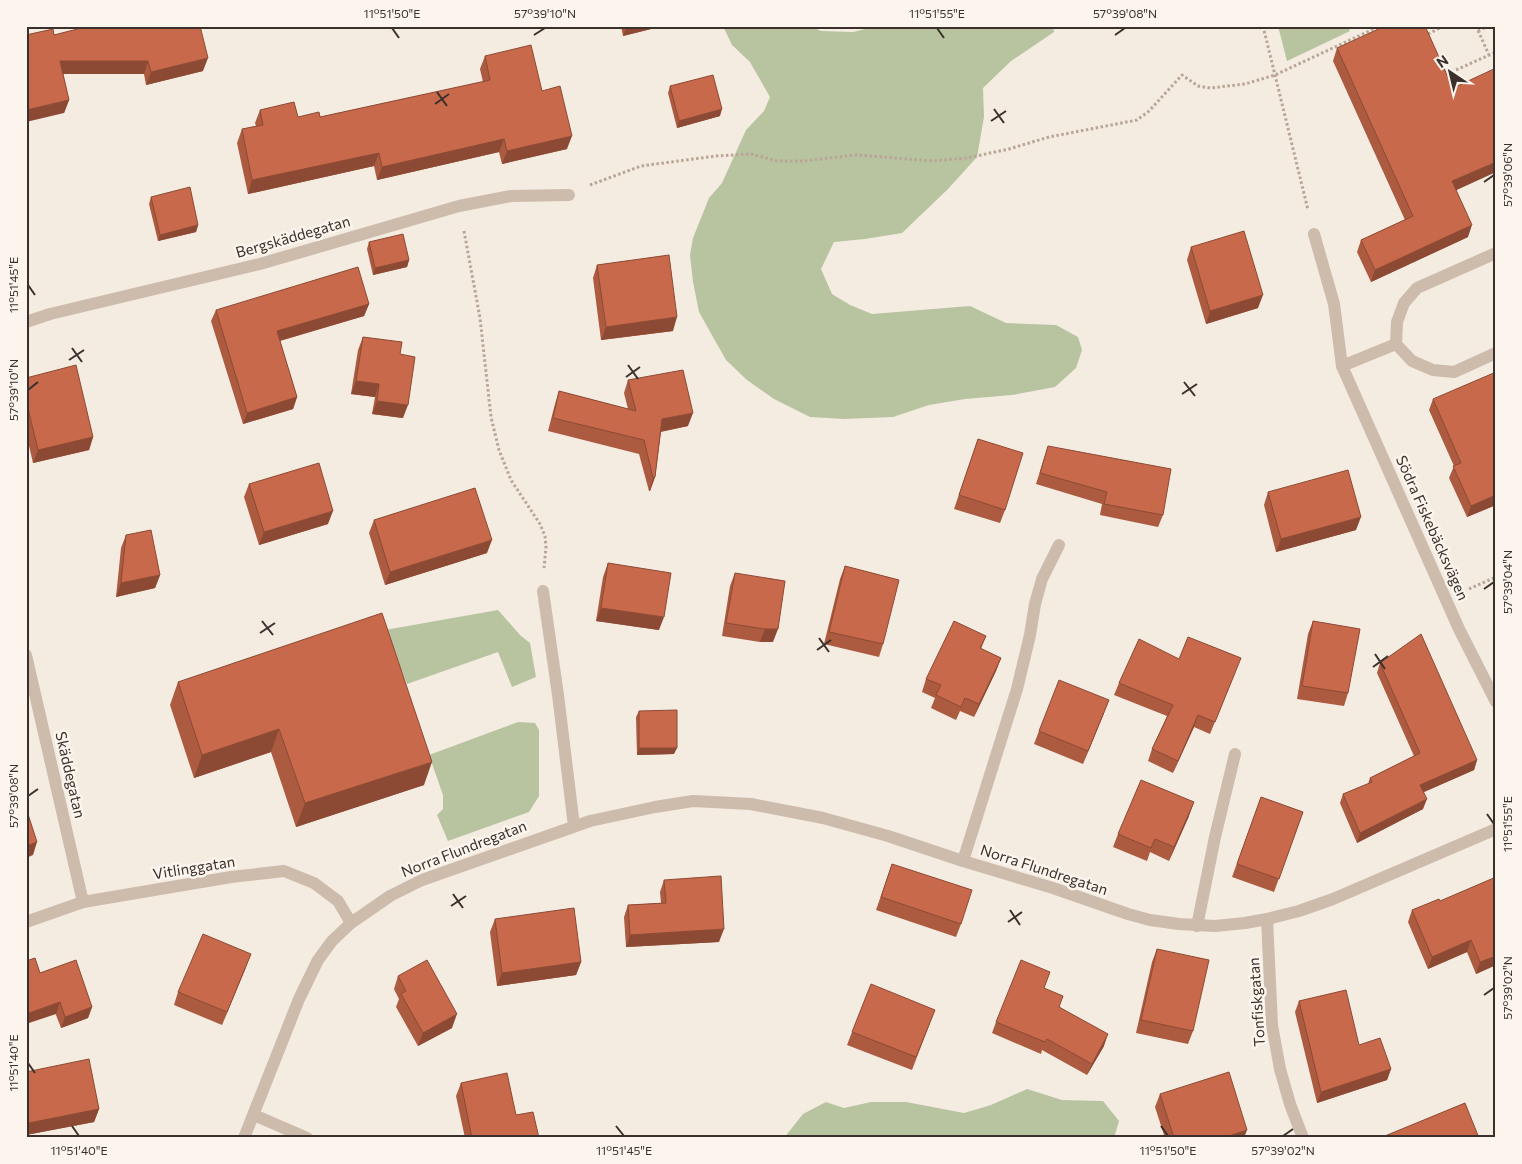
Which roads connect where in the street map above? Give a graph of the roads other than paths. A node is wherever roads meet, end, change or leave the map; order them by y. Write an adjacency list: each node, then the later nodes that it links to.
1 (569, 195): 4 (street, Bergskäddegatan)
2 (1314, 234): 7 (street, Södra Fiskebäcksvägen)
3 (1496, 253): 5 (street)
4 (26, 322)
5 (1396, 344): 6 (street); 7 (street)
6 (1496, 353)
7 (1342, 366): 11 (street, Södra Fiskebäcksvägen)
8 (1059, 545): 15 (street)
9 (543, 591): 13 (street)
10 (26, 655): 16 (street, Skäddegatan)
11 (1496, 702)
12 (1235, 754): 20 (street)
13 (574, 826): 15 (street, Norra Flundregatan); 19 (street, Norra Flundregatan)
14 (1496, 829): 17 (street, Norra Flundregatan)
15 (963, 861): 20 (street, Norra Flundregatan)
16 (84, 902): 18 (street, Vitlinggatan); 19 (street, Vitlinggatan)
17 (1267, 919): 20 (street, Norra Flundregatan); 24 (street, Tonfiskgatan)
18 (26, 922)
19 (351, 922): 21 (street, Norra Flundregatan)
20 (1197, 926)
21 (254, 1115): 22 (street, Norra Flundregatan); 23 (street)
22 (244, 1138)
23 (307, 1138)
24 (1303, 1138)

